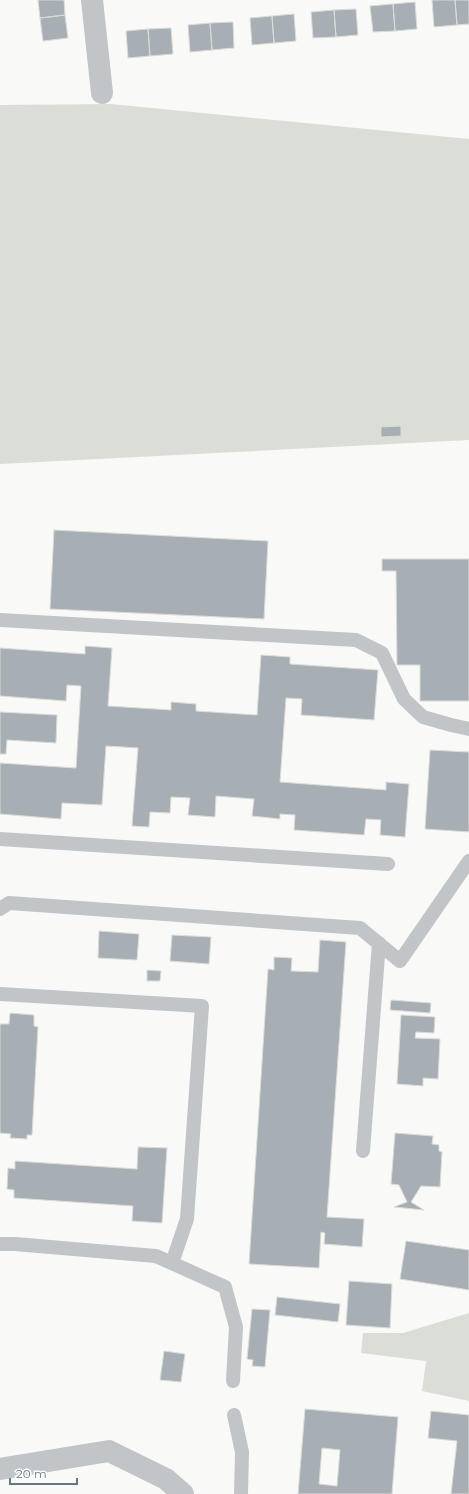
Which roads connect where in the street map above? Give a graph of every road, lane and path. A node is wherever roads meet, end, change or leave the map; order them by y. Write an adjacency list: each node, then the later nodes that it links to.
1 (92, 0): 2 (street)
2 (102, 93)
3 (0, 620): 4 (lane)
4 (469, 729)
5 (0, 839): 7 (lane)
6 (469, 861): 9 (lane)
7 (388, 864)
8 (0, 909): 9 (lane)
9 (379, 943): 11 (lane)
10 (0, 994): 13 (lane)
11 (363, 1151)
12 (0, 1244): 13 (lane)
13 (172, 1263): 14 (lane)
14 (233, 1381)
15 (234, 1415): 18 (lane)
16 (0, 1469): 17 (street)
17 (183, 1494)
18 (241, 1494)

